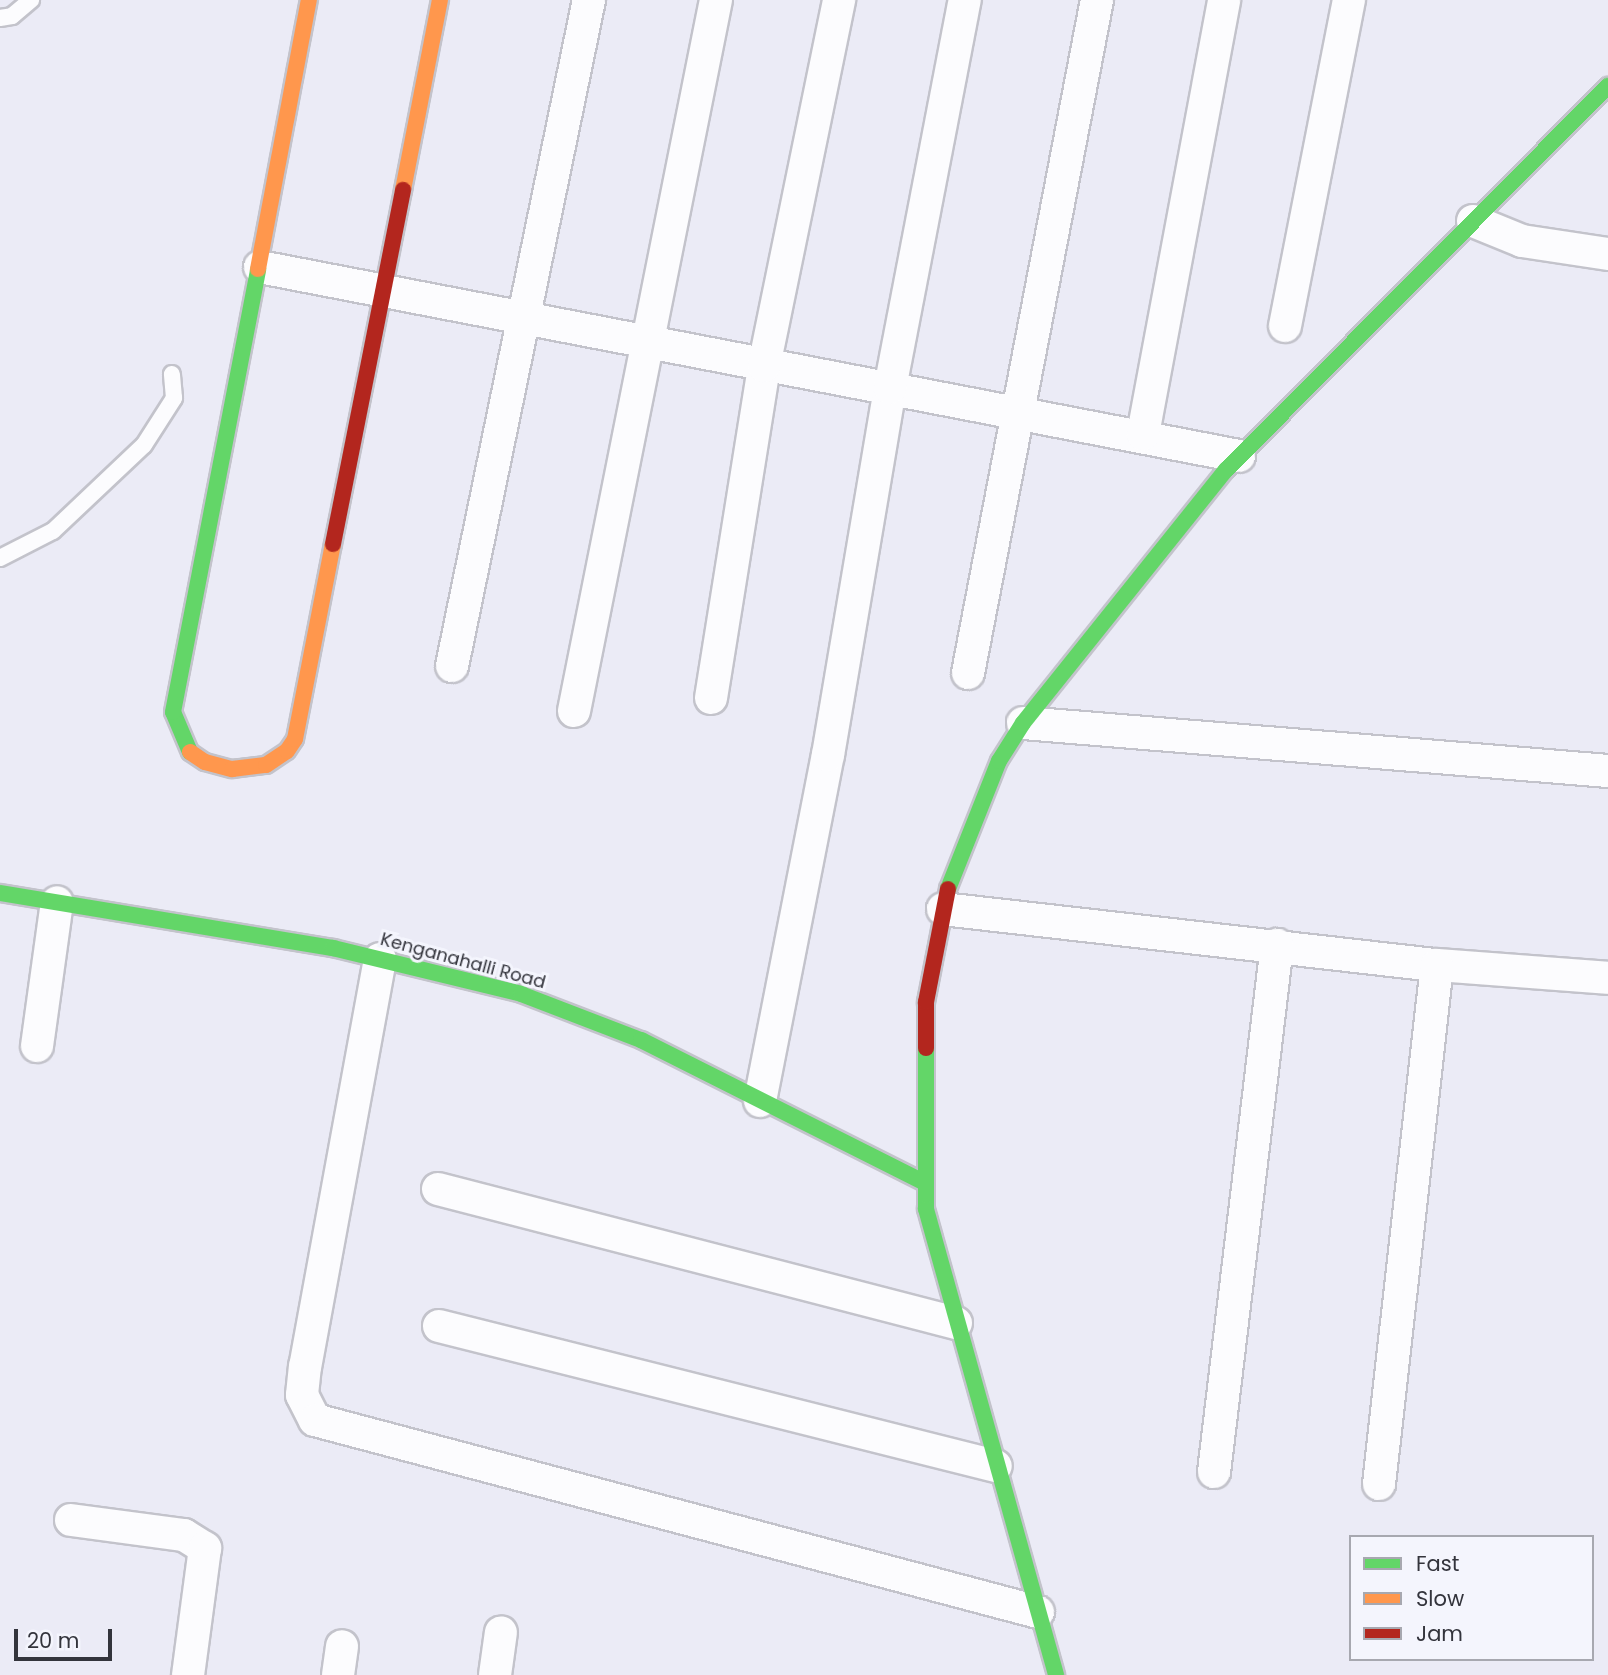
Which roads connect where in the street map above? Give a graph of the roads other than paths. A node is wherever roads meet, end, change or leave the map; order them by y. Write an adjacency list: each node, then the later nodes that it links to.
1 (31, 0): 11 (lane)
2 (309, 0): 15 (street)
3 (440, 0): 16 (street)
4 (589, 0): 17 (street)
5 (716, 0): 19 (street)
6 (839, 0): 20 (street)
7 (965, 0): 22 (street)
8 (1097, 0): 23 (street)
9 (1224, 0): 24 (street)
10 (1349, 0): 18 (street)
11 (0, 18)
12 (1608, 86): 13 (street)
13 (1473, 221): 14 (street); 25 (street)
14 (1608, 254)
15 (260, 267): 16 (street); 16 (street)
16 (386, 289): 17 (street)
17 (525, 318): 19 (street); 27 (street)
18 (1285, 326)
19 (646, 342): 20 (street); 30 (street)
20 (764, 366): 22 (street); 29 (street)
21 (172, 374): 26 (lane)
22 (890, 388): 23 (street); 41 (street)
23 (1018, 412): 24 (street); 28 (street)
24 (1143, 434): 25 (street)
25 (1239, 456): 31 (street)
26 (0, 558)
27 (452, 666)
28 (968, 673)
29 (711, 698)
30 (574, 710)
31 (1023, 723): 32 (street); 35 (street)
32 (1608, 771)
33 (0, 893): 34 (street, Kenganahalli Road)
34 (57, 902): 37 (street, Kenganahalli Road); 40 (street)
35 (943, 909): 36 (street); 42 (street)
36 (1277, 945): 38 (street); 47 (street)
37 (380, 959): 41 (street, Kenganahalli Road); 50 (street)
38 (1437, 965): 39 (street); 48 (street)
39 (1608, 978)
40 (37, 1046)
41 (760, 1101): 42 (street, Kenganahalli Road)
42 (923, 1182): 44 (street)
43 (438, 1189): 44 (street)
44 (956, 1323): 46 (street)
45 (439, 1326): 46 (street)
46 (996, 1466): 50 (street)
47 (1214, 1472)
48 (1379, 1484)
49 (72, 1520): 52 (street)
50 (1038, 1612): 54 (street)
51 (501, 1632): 53 (street)
52 (188, 1675)
53 (495, 1675)
54 (1056, 1675)

